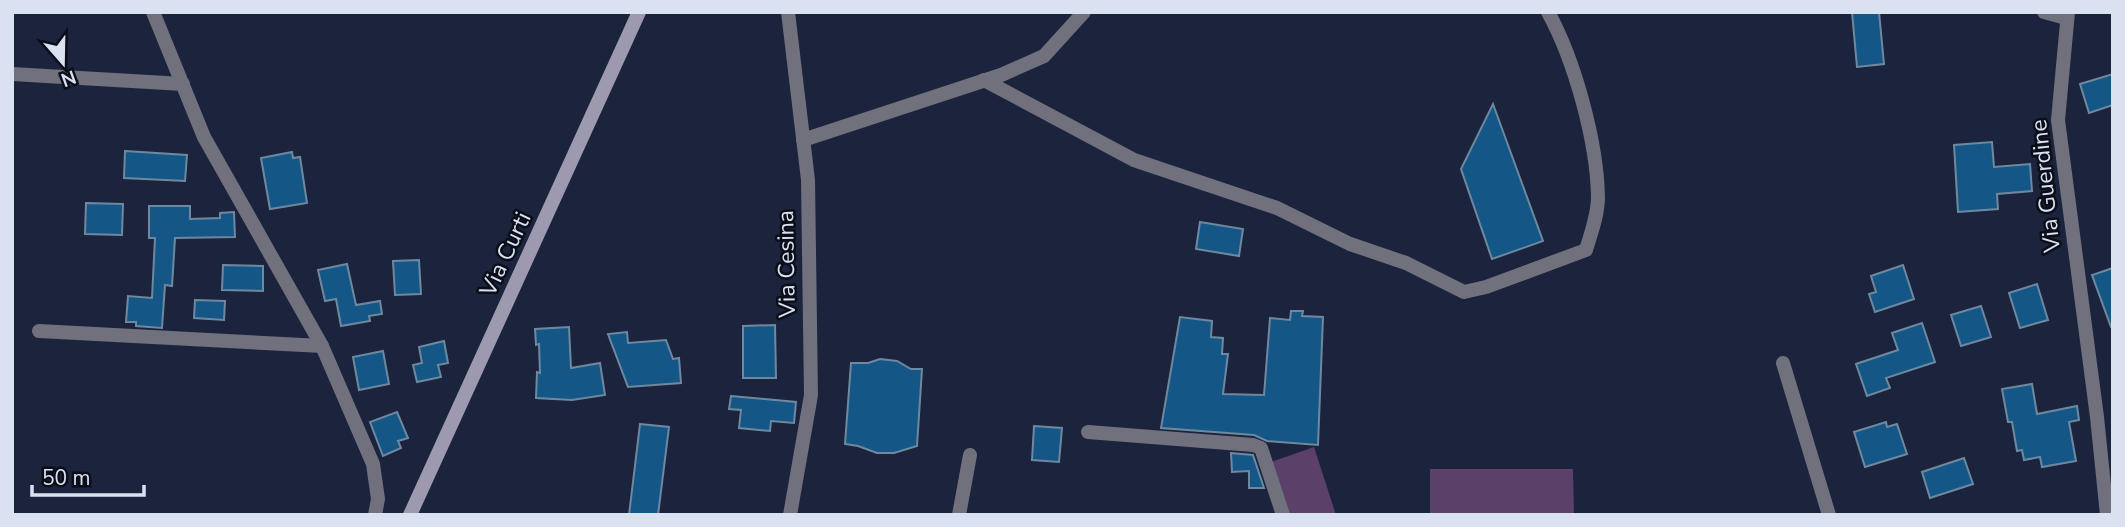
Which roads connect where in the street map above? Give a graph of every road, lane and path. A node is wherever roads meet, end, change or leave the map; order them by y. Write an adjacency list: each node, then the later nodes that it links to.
1 (153, 12): 10 (street)
2 (639, 12): 18 (main road, Via Curti)
3 (788, 12): 11 (street, Via Cesina)
4 (1084, 12): 9 (street)
5 (1548, 12): 9 (street)
6 (2044, 12): 7 (street)
7 (2067, 15): 23 (street, Via Guerdine)
8 (12, 74): 10 (street)
9 (984, 80): 11 (street)
10 (183, 84): 13 (street)
11 (803, 139): 19 (street, Via Cesina)
12 (39, 331): 13 (street)
13 (321, 346): 17 (street)
14 (1783, 363): 22 (street)
15 (1088, 432): 21 (street)
16 (970, 455): 20 (street)
17 (375, 515)
18 (410, 515)
19 (790, 515)
20 (959, 515)
21 (1283, 515)
22 (1829, 515)
23 (2107, 515)

